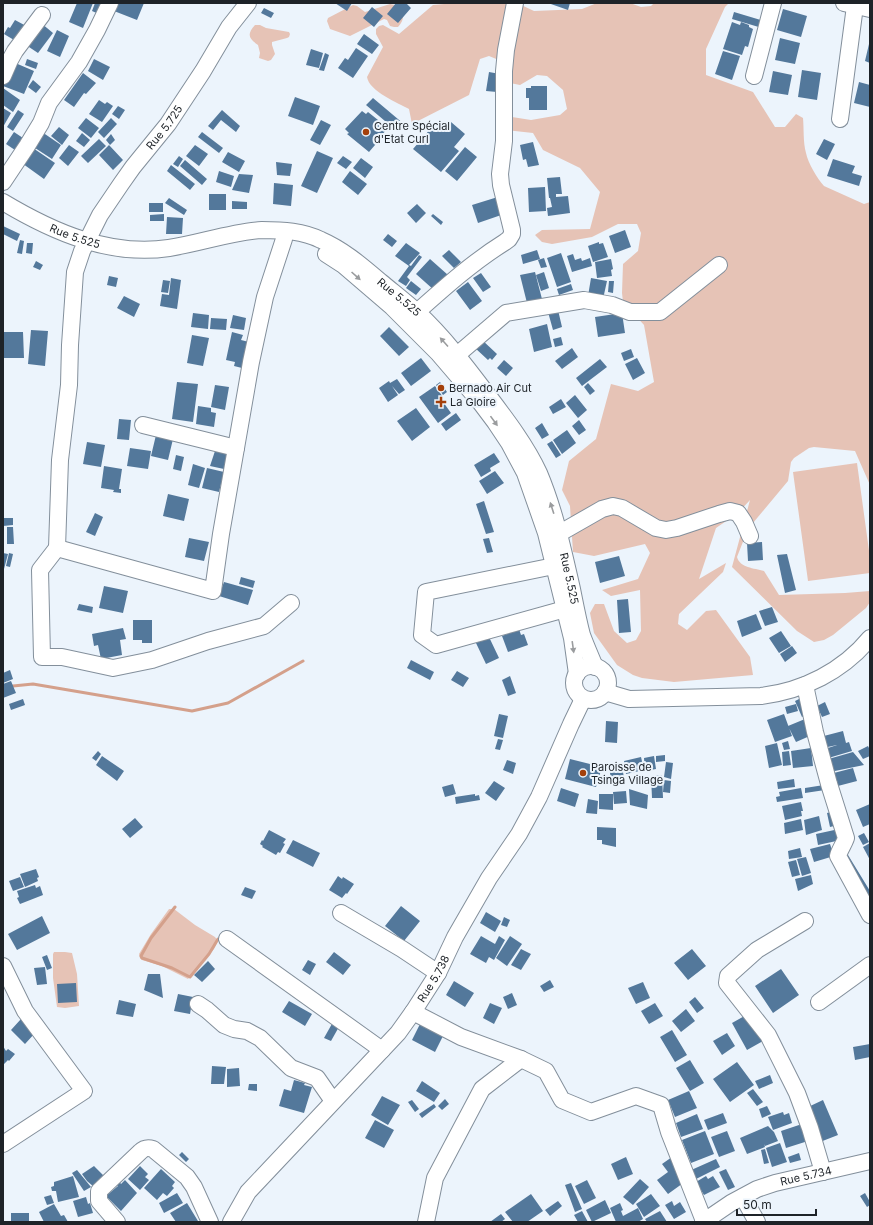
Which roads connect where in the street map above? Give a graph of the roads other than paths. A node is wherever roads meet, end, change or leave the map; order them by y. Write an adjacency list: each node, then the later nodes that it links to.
1 (110, 3): 10 (street)
2 (248, 3): 14 (street, Rue 5.725)
3 (515, 3): 16 (street)
4 (773, 3): 8 (street)
5 (856, 6): 9 (street)
6 (42, 15): 7 (street)
7 (3, 76)
8 (754, 76)
9 (840, 119)
10 (3, 182)
11 (3, 202): 14 (street, Rue 5.525)
12 (3, 214): 14 (street, Rue 5.525)
13 (284, 239): 14 (street, Rue 5.525); 19 (street); 23 (street, Rue 5.525, one-way to 23)
14 (84, 246): 16 (street, Rue 5.525); 22 (street, Rue 5.725)
15 (719, 265): 17 (street)
16 (417, 312): 17 (street, Rue 5.525, one-way to 16)
17 (456, 355): 20 (street, Rue 5.525, one-way to 17)
18 (143, 424): 19 (street)
19 (236, 448): 22 (street)
20 (560, 533): 21 (street); 27 (street, Rue 5.525)
21 (750, 536)
22 (57, 548): 24 (street)
23 (554, 566): 25 (street, Rue 5.525); 25 (street)
24 (291, 603)
25 (565, 609): 28 (street, Rue 5.525, one-way to 28)
26 (870, 638): 29 (street)
27 (595, 667): 28 (street); 30 (street)
28 (577, 674): 31 (street)
29 (805, 685): 30 (street); 33 (street)
30 (605, 692): 31 (street)
31 (583, 699): 38 (street, Rue 5.738)
32 (341, 913): 38 (street)
33 (870, 915)
34 (805, 921): 47 (street)
35 (227, 939): 42 (street)
36 (870, 965): 39 (street)
37 (3, 966): 45 (street)
38 (438, 973): 41 (street, Rue 5.738)
39 (819, 1002)
40 (198, 1004): 44 (street)
41 (413, 1012): 42 (street, Rue 5.738); 43 (street)
42 (382, 1050): 44 (street, Rue 5.738)
43 (521, 1059): 49 (street); 53 (street)
44 (333, 1101): 52 (street, Rue 5.738)
45 (3, 1144)
46 (870, 1161): 47 (street, Rue 5.734)
47 (823, 1172): 48 (street, Rue 5.734)
48 (743, 1197): 49 (street, Rue 5.734); 54 (street)
49 (704, 1221)
50 (117, 1222): 51 (street)
51 (210, 1222)
52 (231, 1222)
53 (426, 1222)
54 (757, 1222)

